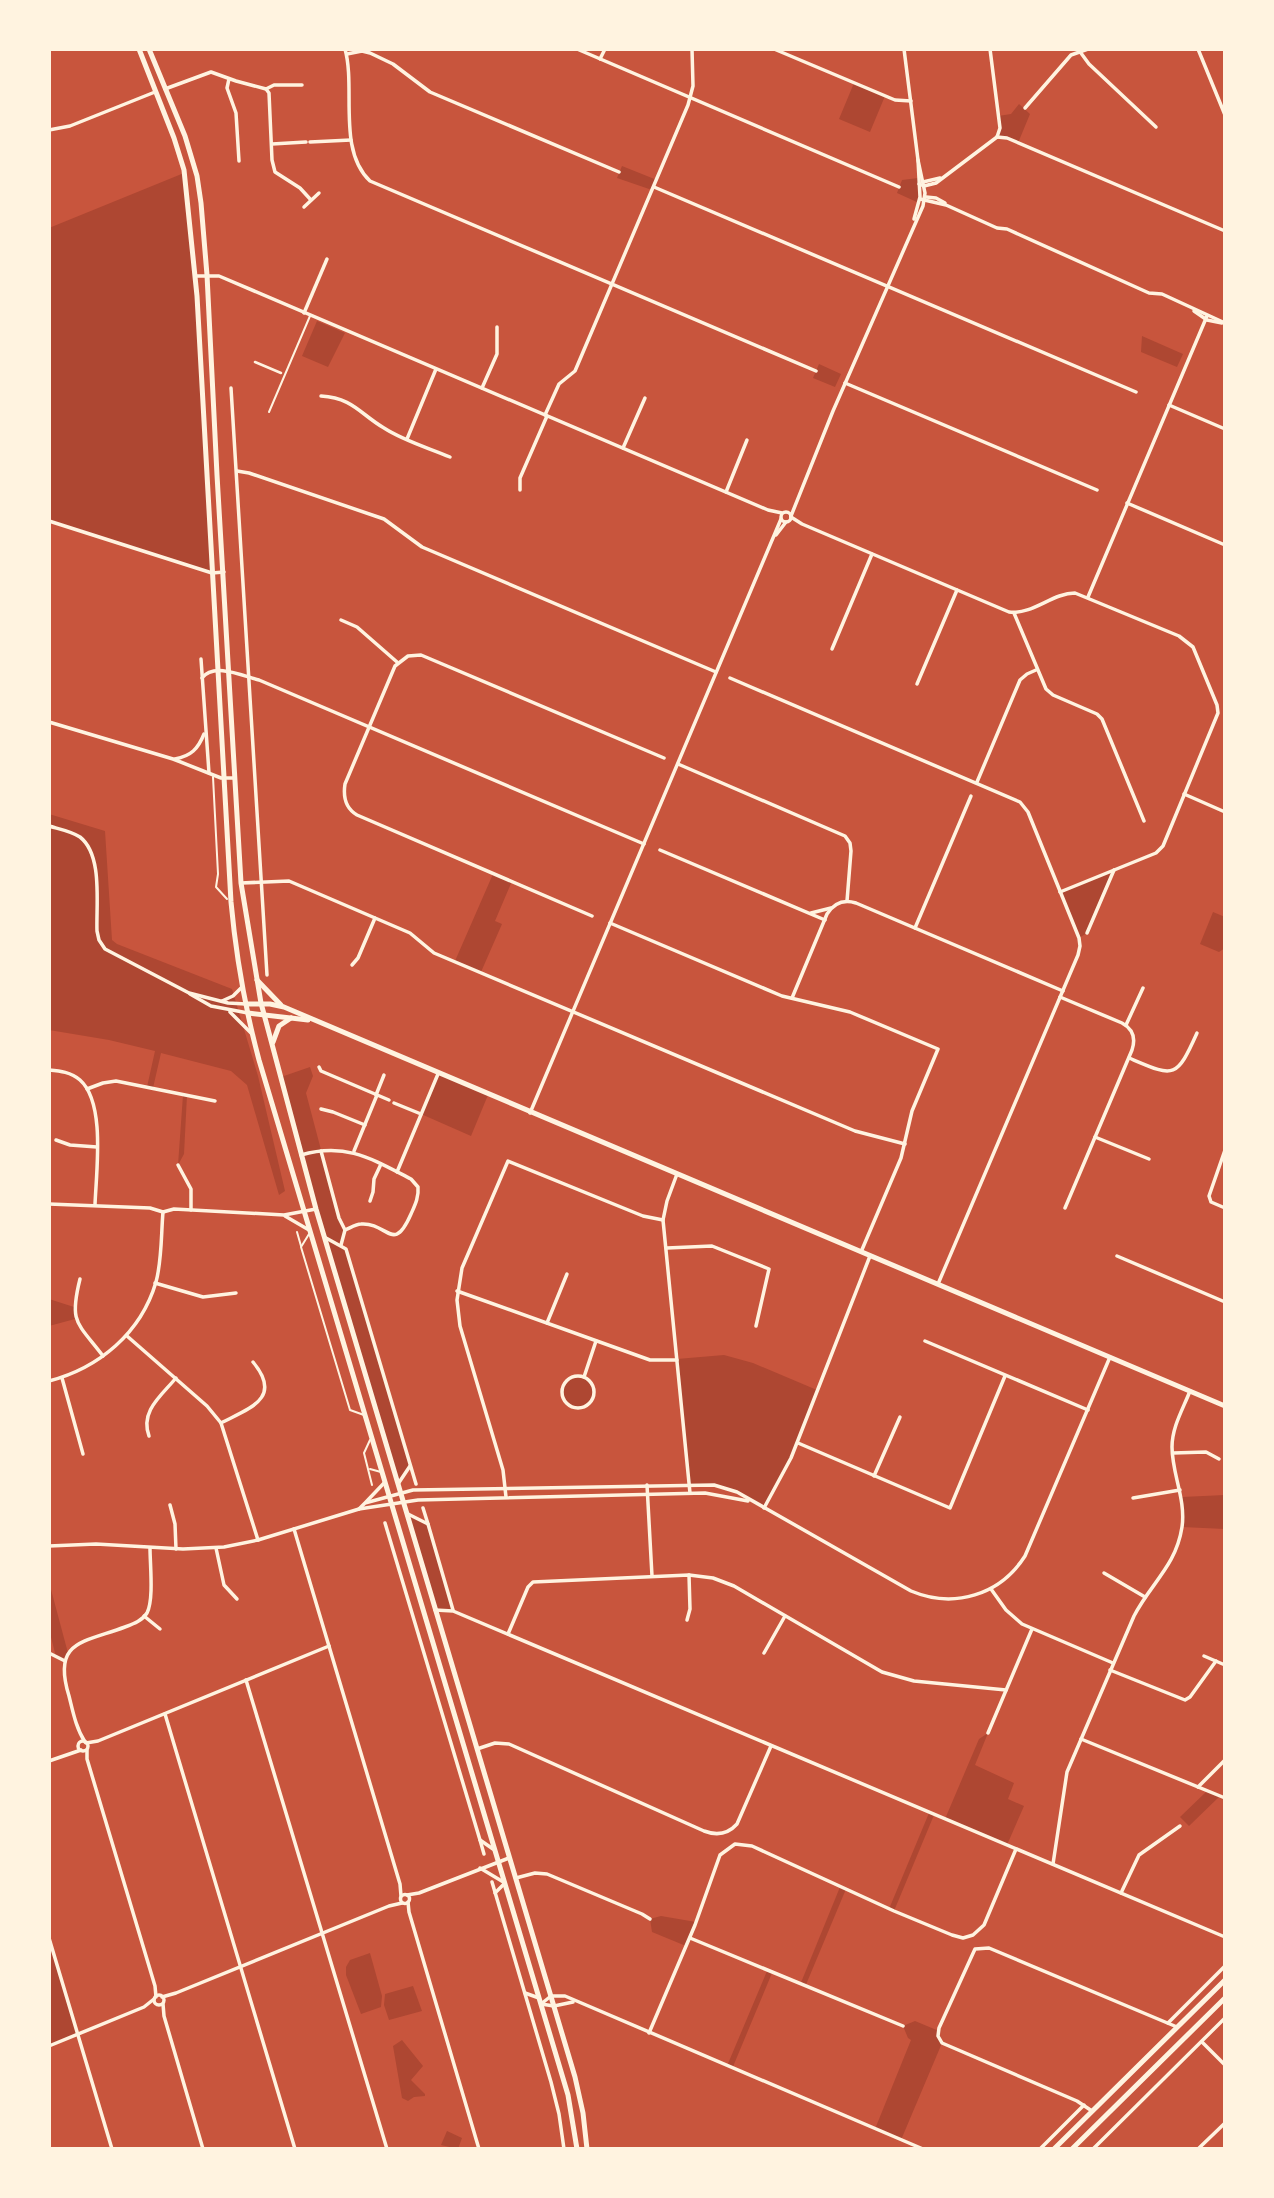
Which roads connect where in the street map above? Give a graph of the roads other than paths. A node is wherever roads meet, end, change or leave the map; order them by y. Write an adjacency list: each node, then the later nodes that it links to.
1 (139, 49): 18 (main road)
2 (149, 49): 16 (main road)
3 (577, 49): 13 (street)
4 (605, 49): 13 (street)
5 (692, 49): 19 (street)
6 (774, 49): 20 (street)
7 (904, 49): 20 (street)
8 (990, 49): 25 (street)
9 (1088, 49): 11 (street)
10 (1198, 49): 22 (street)
11 (1078, 50): 21 (street); 23 (street)
12 (346, 52): 26 (street); 29 (street)
13 (600, 59): 19 (street)
14 (229, 79): 16 (street); 17 (street); 28 (street)
15 (302, 85): 17 (street)
16 (165, 89): 18 (main road); 43 (main road)
17 (266, 89): 27 (street)
18 (155, 92): 24 (street); 44 (main road)
19 (691, 98): 33 (street); 34 (street)
20 (911, 101): 31 (street)
21 (1025, 108)
22 (1225, 115)
23 (1156, 127)
24 (49, 130)
25 (997, 137): 30 (street); 41 (street)
26 (351, 140): 27 (street); 45 (street)
27 (272, 144): 38 (street)
28 (239, 161)
29 (619, 172)
30 (942, 178): 31 (street); 32 (street)
31 (922, 184): 32 (street); 37 (street)
32 (933, 184): 36 (street)
33 (654, 187): 45 (street); 46 (street)
34 (899, 187)
35 (318, 193): 38 (street)
36 (933, 197): 37 (street); 39 (street)
37 (923, 199): 39 (street); 46 (street)
38 (311, 200): 40 (street)
39 (946, 205): 49 (street)
40 (304, 207)
41 (1225, 231)
42 (327, 259): 47 (street)
43 (207, 275): 44 (street); 47 (street); 57 (main road)
44 (195, 276): 58 (main road)
45 (612, 284): 54 (street); 66 (street)
46 (887, 285): 56 (street); 61 (street)
47 (304, 313): 48 (street)
48 (310, 315): 53 (street); 65 (lane)
49 (1206, 318): 50 (street); 64 (street)
50 (1225, 323)
51 (497, 327): 60 (street)
52 (255, 362): 55 (street)
53 (436, 369): 60 (street); 68 (street)
54 (816, 371)
55 (281, 373)
56 (845, 383): 74 (street); 76 (street)
57 (212, 386): 58 (main road); 86 (main road)
58 (201, 387): 87 (main road)
59 (231, 388): 72 (street)
60 (482, 388): 66 (street)
61 (1136, 392)
62 (321, 396): 68 (street)
63 (645, 398): 70 (street)
64 (1169, 405): 67 (street); 77 (street)
65 (269, 412)
66 (546, 415): 70 (street); 73 (street)
67 (1225, 429)
68 (407, 439): 71 (street)
69 (747, 440): 75 (street)
70 (623, 448): 75 (street)
71 (450, 457)
72 (237, 471): 98 (street); 99 (street)
73 (520, 490)
74 (1097, 490)
75 (726, 492): 78 (street)
76 (796, 499): 78 (street); 79 (street)
77 (1127, 503): 84 (street); 89 (street)
78 (782, 516): 79 (street); 81 (street); 83 (street)
79 (791, 517): 81 (street); 82 (street)
80 (49, 521): 87 (street)
81 (787, 522): 82 (street); 83 (street)
82 (802, 524): 85 (street)
83 (774, 536): 98 (street)
84 (1225, 545)
85 (872, 554): 88 (street); 92 (street)
86 (224, 572): 87 (street); 97 (main road)
87 (212, 573): 95 (main road)
88 (957, 590): 90 (street); 102 (street)
89 (1088, 597): 90 (street); 113 (street)
90 (1014, 613): 96 (street)
91 (341, 620): 94 (street)
92 (832, 649)
93 (201, 659): 100 (street)
94 (397, 662): 104 (street); 106 (street)
95 (217, 670): 97 (street); 100 (street); 110 (main road)
96 (1037, 670): 112 (street); 116 (street)
97 (228, 672): 99 (street); 111 (main road)
98 (716, 672): 108 (street)
99 (248, 677): 104 (street); 121 (street)
100 (202, 678): 105 (street)
101 (730, 678): 112 (street)
102 (917, 684)
103 (49, 723): 107 (street)
104 (369, 727): 118 (street); 128 (street)
105 (205, 730): 107 (street); 109 (street)
106 (664, 758)
107 (173, 759): 109 (street)
108 (678, 764): 118 (street); 124 (street)
109 (211, 774): 110 (street); 125 (lane)
110 (224, 778): 111 (street); 125 (main road)
111 (235, 778): 122 (main road)
112 (977, 782): 123 (street)
113 (1184, 794): 115 (street); 120 (street)
114 (971, 796): 132 (street)
115 (1225, 811)
116 (1144, 821)
117 (49, 826): 140 (street)
118 (644, 844): 131 (street)
119 (660, 850): 127 (street)
120 (1114, 870): 123 (street); 133 (street)
121 (260, 881): 122 (street); 129 (street); 135 (street)
122 (241, 883): 136 (main road)
123 (1060, 892): 139 (street)
124 (847, 901): 126 (street); 132 (street)
125 (231, 902): 137 (main road)
126 (831, 908): 127 (street); 130 (street)
127 (809, 914): 130 (street)
128 (592, 915)
129 (375, 918): 134 (street); 148 (street)
130 (825, 920): 142 (street)
131 (610, 923): 142 (street); 148 (street)
132 (915, 928): 139 (street)
133 (1087, 933)
134 (352, 965)
135 (267, 975)
136 (257, 980): 144 (main road); 146 (main road)
137 (242, 986): 143 (street); 145 (main road)
138 (1143, 988): 153 (street)
139 (1063, 991): 141 (street)
140 (189, 993): 143 (street); 147 (street)
141 (1060, 997): 153 (street); 208 (street)
142 (792, 998): 173 (street)
143 (220, 1002): 145 (street)
144 (261, 1003): 145 (main road); 146 (main road); 150 (main road)
145 (246, 1004): 149 (main road)
146 (284, 1007): 152 (main road)
147 (228, 1011): 149 (street); 155 (street)
148 (573, 1012): 168 (street); 173 (street)
149 (247, 1013): 150 (main road); 155 (main road)
150 (263, 1014): 151 (main road); 156 (main road)
151 (291, 1018): 152 (main road); 156 (main road)
152 (311, 1020): 160 (main road)
153 (1126, 1025): 157 (street)
154 (1197, 1033): 157 (street)
155 (253, 1035): 192 (main road)
156 (272, 1044): 178 (main road)
157 (1129, 1058): 171 (street)
158 (320, 1067): 163 (street)
159 (49, 1070): 162 (street)
160 (438, 1074): 168 (main road); 169 (street)
161 (384, 1075): 163 (street)
162 (88, 1089): 165 (street); 174 (street)
163 (377, 1095): 164 (street); 170 (street)
164 (389, 1100)
165 (215, 1101)
166 (394, 1102): 169 (street)
167 (321, 1110): 170 (street)
168 (530, 1113): 183 (main road)
169 (421, 1114): 182 (street)
170 (365, 1125): 177 (street)
171 (1095, 1136): 179 (street); 187 (street)
172 (56, 1140): 174 (street)
173 (905, 1144): 202 (street)
174 (97, 1147): 186 (street)
175 (1225, 1150): 188 (street)
176 (321, 1151): 177 (street); 178 (street); 195 (street)
177 (354, 1152): 180 (street)
178 (301, 1155): 189 (main road)
179 (1149, 1159)
180 (380, 1164): 182 (street); 184 (street)
181 (178, 1165): 190 (street)
182 (397, 1172): 195 (street)
183 (677, 1174): 194 (street); 202 (main road)
184 (370, 1201)
185 (49, 1204): 186 (street)
186 (95, 1206): 191 (street)
187 (1065, 1208)
188 (1225, 1208)
189 (316, 1209): 192 (street); 198 (main road)
190 (191, 1210): 191 (street); 193 (street)
191 (163, 1212): 207 (street)
192 (305, 1212): 193 (street); 196 (main road)
193 (284, 1215): 196 (street)
194 (663, 1220): 201 (street); 209 (street)
195 (345, 1230): 199 (street)
196 (310, 1231): 200 (lane); 229 (main road)
197 (298, 1232): 200 (lane)
198 (324, 1238): 199 (street); 243 (main road)
199 (341, 1245): 238 (street)
200 (302, 1247): 229 (lane)
201 (667, 1248): 213 (street); 219 (street)
202 (861, 1252): 203 (main road)
203 (870, 1256): 208 (main road); 234 (street)
204 (1117, 1256): 211 (street)
205 (567, 1274): 212 (street)
206 (80, 1279): 217 (street)
207 (155, 1283): 210 (street); 214 (street)
208 (938, 1284): 218 (main road)
209 (457, 1292): 212 (street); 248 (street)
210 (236, 1293)
211 (1225, 1302)
212 (547, 1323): 215 (street)
213 (756, 1326)
214 (127, 1336): 217 (street); 224 (street)
215 (596, 1341): 219 (street); 222 (street)
216 (926, 1341): 221 (street)
217 (103, 1356): 223 (street)
218 (1110, 1357): 226 (main road); 228 (street)
219 (677, 1360): 245 (street)
220 (253, 1362): 231 (street)
221 (1006, 1376): 228 (street); 241 (street)
222 (584, 1377): 222 (street)
223 (61, 1378): 225 (street); 236 (street)
224 (176, 1378): 231 (street); 232 (street)
225 (49, 1381)
226 (1191, 1391): 227 (main road); 235 (street)
227 (1225, 1406)
228 (1088, 1410): 282 (street)
229 (365, 1415): 233 (main road)
230 (900, 1417): 241 (street)
231 (221, 1423): 272 (street)
232 (149, 1436)
233 (372, 1436): 239 (lane); 240 (main road)
234 (797, 1443): 241 (street); 265 (street)
235 (1173, 1452): 237 (street); 250 (street)
236 (83, 1454)
237 (1219, 1459)
238 (411, 1466): 243 (street); 244 (street)
239 (368, 1468): 240 (lane); 246 (lane)
240 (383, 1472): 242 (main road)
241 (874, 1476)
242 (385, 1482): 254 (main road); 259 (street)
243 (398, 1484): 251 (main road)
244 (416, 1484)
245 (690, 1484): 247 (street); 252 (street); 260 (street)
246 (372, 1485)
247 (648, 1485): 248 (street); 253 (street)
248 (506, 1488): 249 (street); 255 (street)
249 (424, 1490): 251 (street); 257 (street)
250 (1180, 1490): 256 (street); 283 (street)
251 (401, 1493): 254 (street); 258 (main road)
252 (690, 1493): 253 (street); 260 (street)
253 (648, 1494): 255 (street); 279 (street)
254 (389, 1496): 259 (street); 262 (main road)
255 (506, 1497): 257 (street)
256 (1133, 1498)
257 (425, 1499): 258 (street)
258 (403, 1502): 262 (street); 266 (main road)
259 (365, 1503): 263 (street)
260 (753, 1503): 265 (street)
261 (170, 1504): 276 (street)
262 (391, 1504): 263 (street); 267 (main road)
263 (359, 1508): 270 (street)
264 (423, 1508): 269 (street)
265 (764, 1509): 282 (street)
266 (406, 1513): 269 (street); 285 (main road)
267 (396, 1518): 271 (street); 319 (main road)
268 (385, 1522): 271 (street)
269 (428, 1524): 287 (street)
270 (294, 1530): 272 (street); 295 (street)
271 (388, 1533): 317 (street)
272 (258, 1540): 275 (street)
273 (49, 1546): 274 (street)
274 (150, 1548): 276 (street); 288 (street)
275 (216, 1548): 276 (street); 284 (street)
276 (176, 1549)
277 (1104, 1573): 283 (street)
278 (689, 1575): 279 (street); 289 (street); 290 (street)
279 (652, 1576): 281 (street)
280 (528, 1577): 281 (street)
281 (531, 1583): 294 (street)
282 (991, 1589): 293 (street)
283 (1145, 1597): 301 (street)
284 (237, 1599)
285 (435, 1610): 286 (street); 291 (main road)
286 (447, 1611): 287 (street); 291 (street)
287 (453, 1611): 294 (street)
288 (144, 1616): 292 (street); 299 (street)
289 (785, 1616): 297 (street); 305 (street)
290 (687, 1620)
291 (439, 1622): 311 (main road)
292 (160, 1629)
293 (1032, 1629): 301 (street); 305 (street)
294 (508, 1634): 309 (street)
295 (329, 1646): 304 (street); 330 (street)
296 (49, 1653): 299 (street)
297 (764, 1653)
298 (1204, 1656): 300 (street)
299 (65, 1661): 310 (street)
300 (1216, 1661): 302 (street); 303 (street)
301 (1113, 1663): 303 (street)
302 (1225, 1665)
303 (1110, 1670): 308 (street)
304 (246, 1680): 306 (street); 332 (street)
305 (1006, 1690): 307 (street)
306 (164, 1714): 310 (street); 337 (street)
307 (988, 1733)
308 (1081, 1739): 314 (street); 323 (street)
309 (771, 1746): 311 (street); 318 (street)
310 (83, 1747): 313 (street); 342 (street)
311 (477, 1749): 321 (main road)
312 (1225, 1760): 314 (street)
313 (49, 1761)
314 (1198, 1787): 315 (street)
315 (1225, 1798)
316 (1180, 1826): 329 (street)
317 (480, 1840): 319 (street); 320 (street)
318 (1016, 1849): 323 (street); 335 (street)
319 (495, 1850): 322 (main road)
320 (484, 1854)
321 (509, 1858): 322 (street); 325 (main road)
322 (499, 1861): 324 (street); 327 (main road)
323 (1053, 1865): 329 (street)
324 (480, 1868): 327 (street); 330 (street)
325 (515, 1879): 331 (street); 340 (main road)
326 (492, 1882): 328 (street)
327 (505, 1883): 328 (street); 343 (main road)
328 (495, 1894): 339 (street)
329 (1121, 1894): 333 (street)
330 (405, 1899): 332 (street); 364 (street)
331 (650, 1919)
332 (322, 1933): 337 (street); 363 (street)
333 (1225, 1937)
334 (49, 1938): 352 (street)
335 (690, 1938): 348 (street); 351 (street)
336 (1225, 1966): 347 (street)
337 (240, 1967): 342 (street); 362 (street)
338 (1225, 1980): 349 (main road)
339 (526, 1993): 343 (street); 354 (street)
340 (551, 1996): 343 (street); 344 (street); 345 (main road)
341 (1225, 1998): 371 (main road)
342 (159, 2000): 352 (street); 361 (street)
343 (540, 2001): 345 (street); 350 (main road)
344 (574, 2002): 345 (street); 351 (street)
345 (554, 2006): 367 (main road)
346 (1225, 2018): 353 (street)
347 (1168, 2023): 349 (street); 357 (street)
348 (904, 2026)
349 (1177, 2027): 358 (main road)
350 (548, 2028): 354 (street); 366 (main road)
351 (649, 2033): 368 (street)
352 (77, 2034): 355 (street); 360 (street)
353 (1202, 2042): 356 (street); 372 (street)
354 (541, 2044): 365 (street)
355 (49, 2046)
356 (1225, 2065)
357 (1084, 2105): 358 (street); 369 (street)
358 (1092, 2111): 370 (main road)
359 (1225, 2123): 373 (street)
360 (112, 2149)
361 (203, 2149)
362 (295, 2149)
363 (387, 2149)
364 (477, 2149)
365 (564, 2149)
366 (577, 2149)
367 (587, 2149)
368 (923, 2149)
369 (1040, 2149)
370 (1054, 2149)
371 (1072, 2149)
372 (1093, 2149)
373 (1198, 2149)

